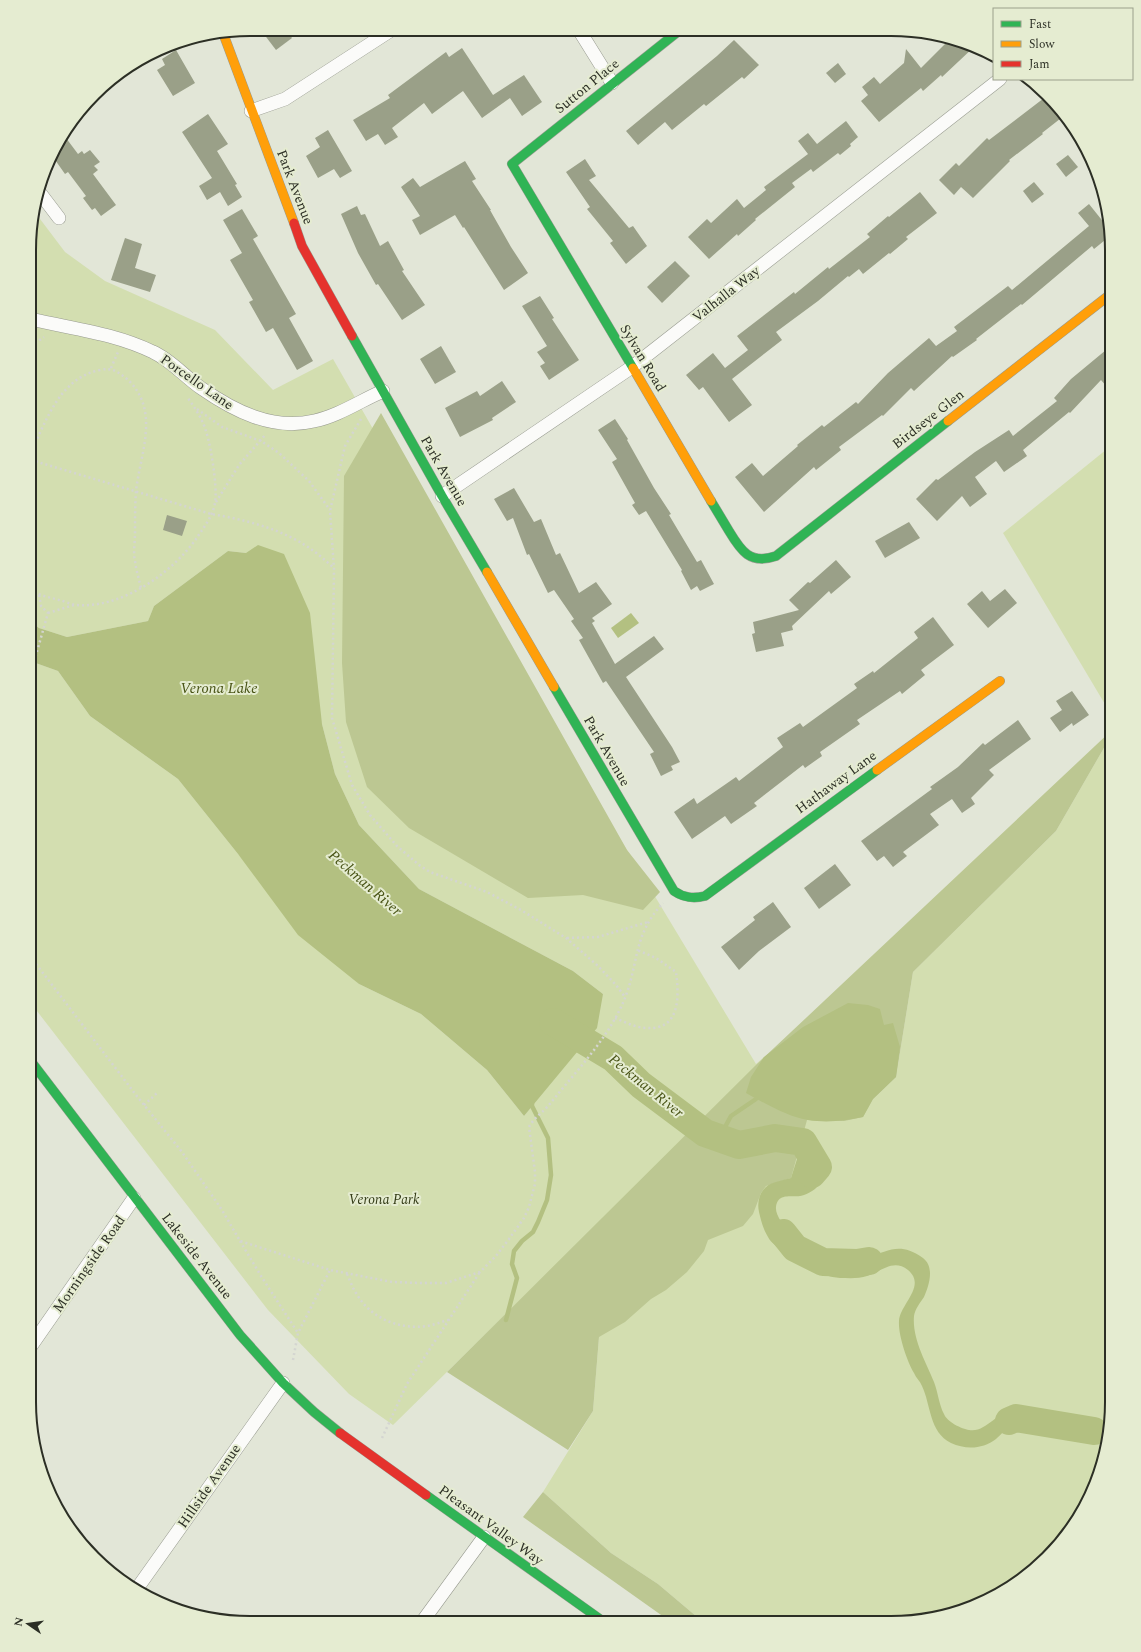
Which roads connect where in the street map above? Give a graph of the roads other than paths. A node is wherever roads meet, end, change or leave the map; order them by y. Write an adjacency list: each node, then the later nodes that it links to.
1 (382, 36): 7 (street)
2 (583, 36): 6 (street)
3 (672, 36): 6 (street, Sutton Place)
4 (225, 38): 7 (street, Park Avenue)
5 (999, 80): 13 (street, Valhalla Way)
6 (612, 83): 8 (street, Sutton Place)
7 (252, 111): 14 (street, Park Avenue)
8 (512, 164): 13 (street, Sylvan Road)
9 (43, 196): 10 (street)
10 (59, 218)
11 (1105, 298): 16 (street, Birdseye Glen)
12 (36, 321): 14 (street, Porcello Lane)
13 (632, 367): 15 (street, Valhalla Way); 16 (street, Sylvan Road)
14 (382, 390): 15 (street, Park Avenue)
15 (442, 496): 18 (street, Park Avenue)
16 (758, 559)
17 (1000, 681): 18 (street, Hathaway Lane)
18 (687, 898)
19 (36, 1068): 20 (street, Lakeside Avenue)
20 (134, 1198): 21 (street, Morningside Road); 22 (street, Lakeside Avenue)
21 (36, 1339)
22 (283, 1383): 23 (street, Lakeside Avenue); 25 (street, Hillside Avenue)
23 (362, 1450): 24 (street, Pleasant Valley Way)
24 (484, 1537): 26 (street); 27 (street, Pleasant Valley Way)
25 (140, 1585)
26 (426, 1616)
27 (596, 1616)

